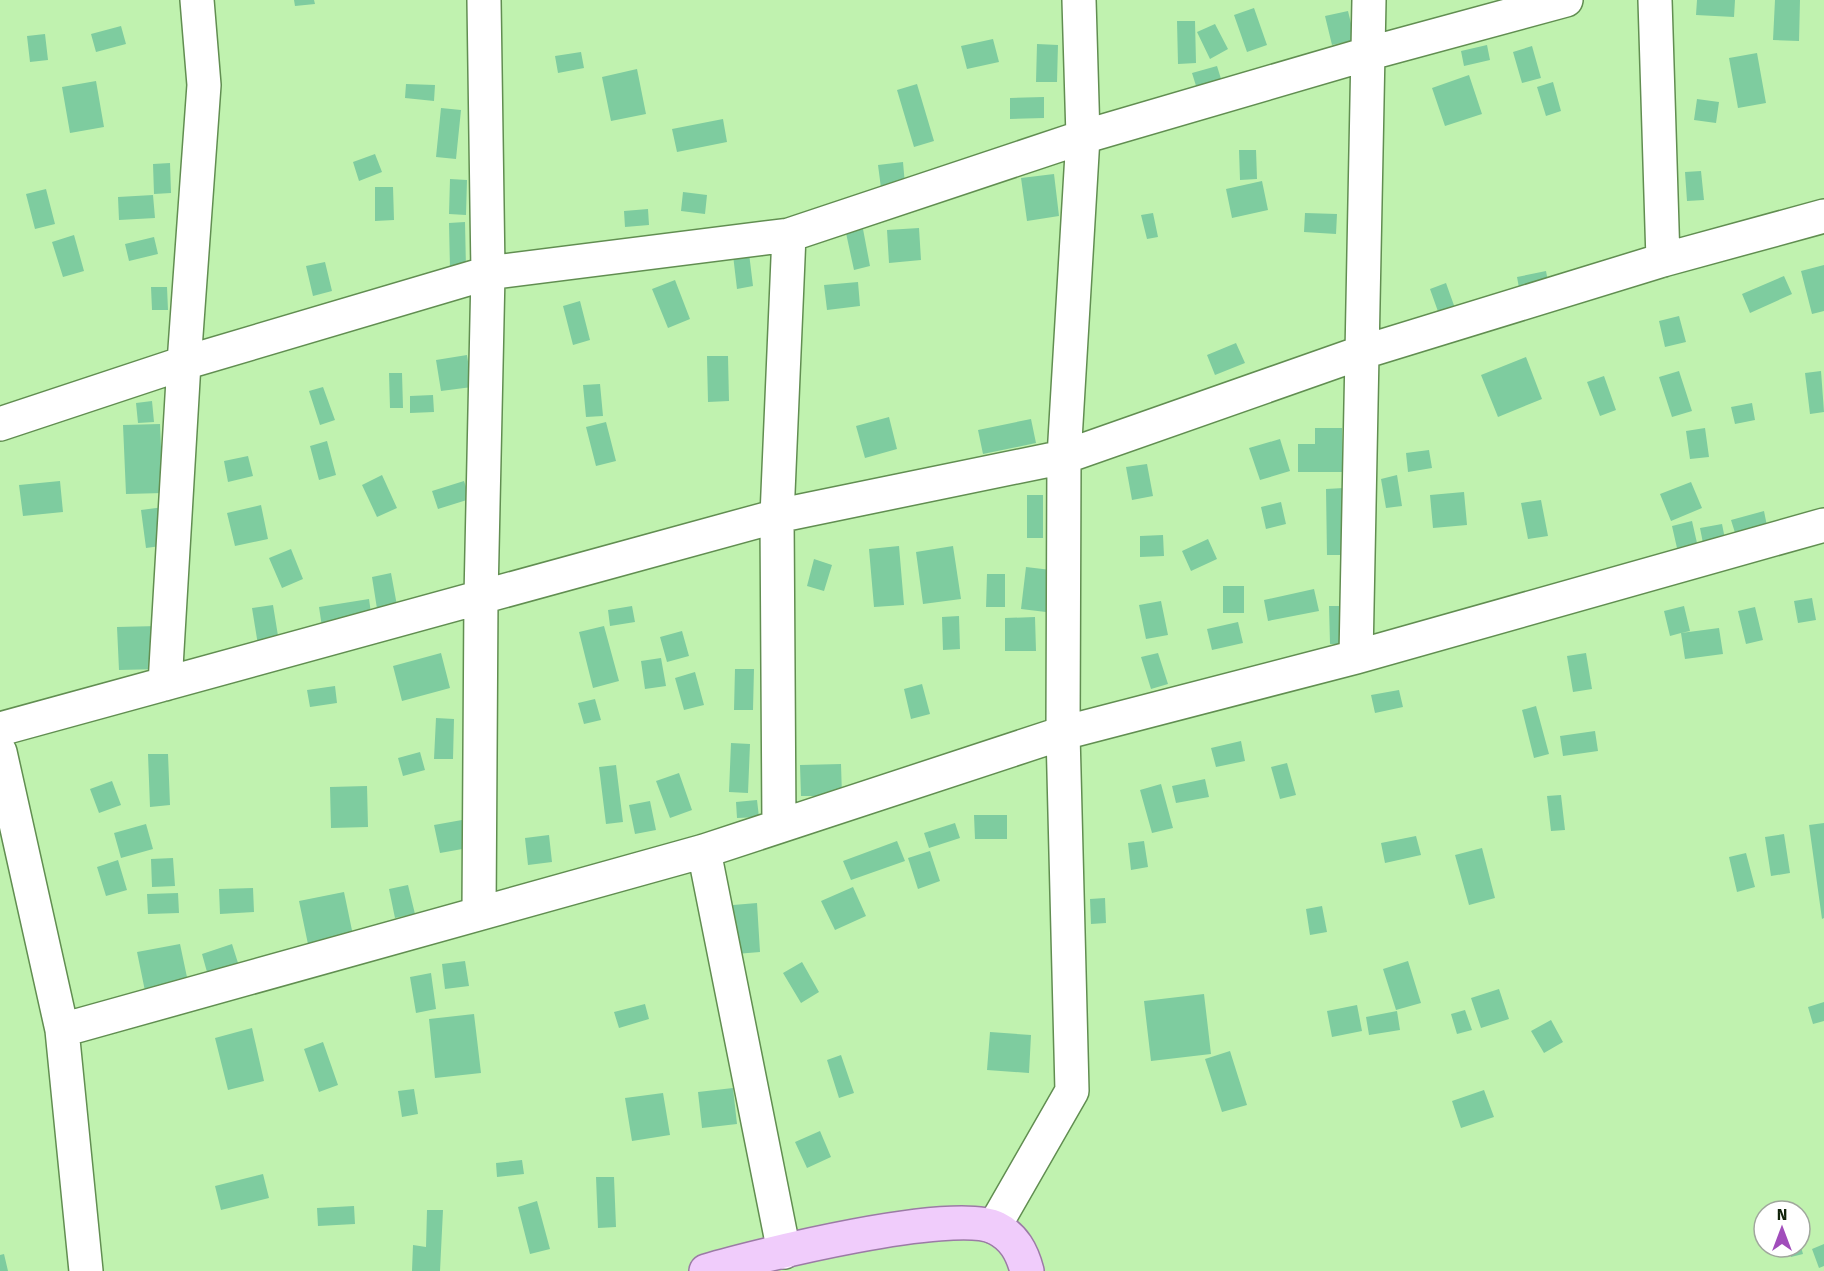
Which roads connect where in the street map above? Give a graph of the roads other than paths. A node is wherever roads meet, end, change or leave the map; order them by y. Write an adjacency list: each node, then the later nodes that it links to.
1 (197, 0): 14 (street)
2 (484, 0): 12 (street)
3 (1079, 0): 8 (street)
4 (1369, 0): 7 (street)
5 (1566, 0): 7 (street)
6 (1655, 0): 11 (street)
7 (1367, 54): 8 (street); 13 (street)
8 (1083, 137): 10 (street); 16 (street)
9 (1824, 216): 11 (street)
10 (789, 235): 12 (street); 17 (street)
11 (1663, 260): 13 (street)
12 (488, 273): 14 (street); 19 (street)
13 (1360, 353): 16 (street); 20 (street)
14 (184, 363): 15 (street); 21 (street)
15 (0, 424)
16 (1064, 457): 17 (street); 23 (street)
17 (777, 516): 19 (street); 25 (street)
18 (1824, 525): 20 (street)
19 (481, 597): 21 (street); 27 (street)
20 (1356, 657): 23 (street)
21 (165, 684): 22 (street)
22 (0, 729)
23 (1063, 733): 25 (street); 29 (street)
24 (0, 752): 28 (street)
25 (778, 826): 26 (street)
26 (704, 851): 27 (street); 30 (street)
27 (479, 913): 28 (street)
28 (62, 1029): 32 (street)
29 (994, 1227): 30 (main road); 34 (main road)
30 (784, 1252): 31 (main road)
31 (740, 1266): 33 (main road)
32 (86, 1271)
33 (706, 1271)
34 (1027, 1271)

